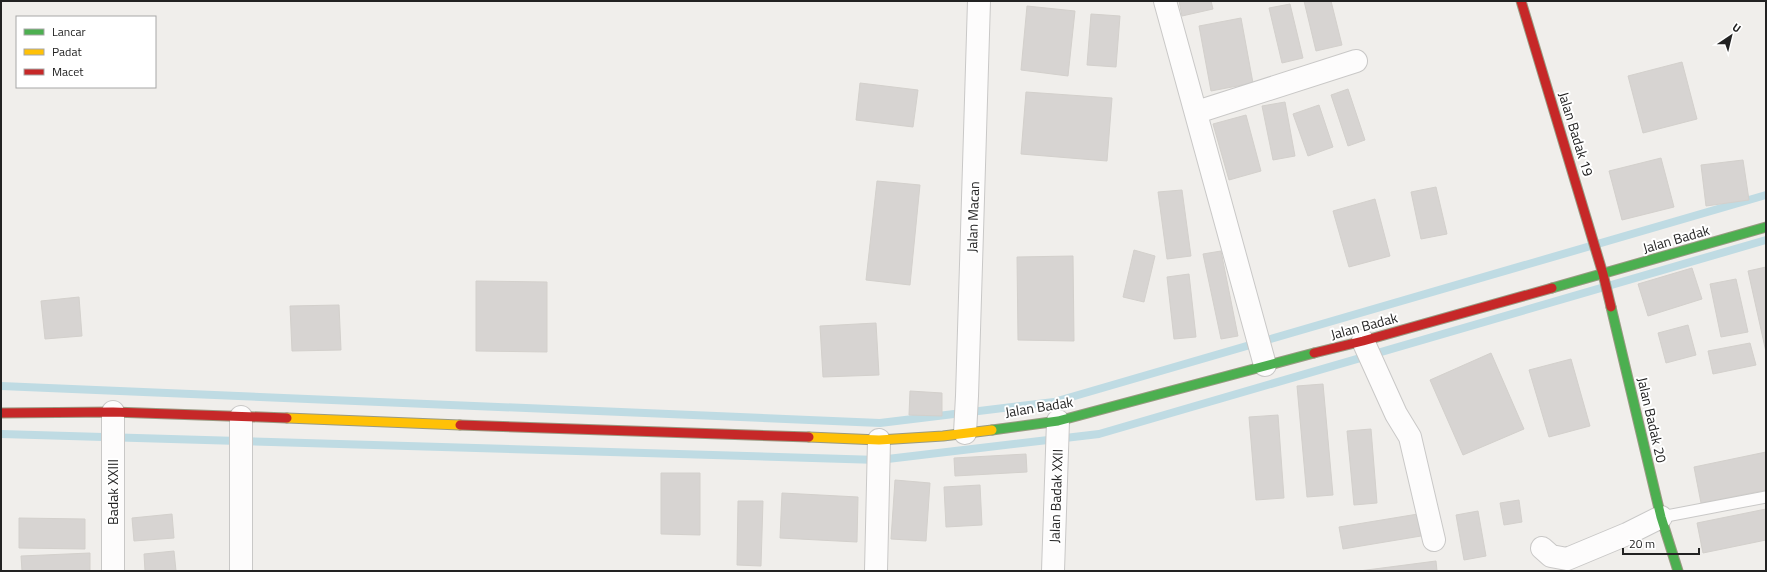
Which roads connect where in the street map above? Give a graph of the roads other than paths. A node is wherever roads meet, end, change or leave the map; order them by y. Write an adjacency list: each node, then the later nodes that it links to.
1 (979, 1): 14 (street, Jalan Macan)
2 (1166, 1): 5 (street)
3 (1522, 1): 7 (street, Jalan Badak 19)
4 (1356, 61): 5 (street)
5 (1197, 112): 9 (street)
6 (1766, 227): 7 (street, Jalan Badak)
7 (1603, 274): 8 (street, Jalan Badak); 17 (street, Jalan Badak 20)
8 (1363, 341): 9 (street, Jalan Badak); 18 (street)
9 (1265, 365): 13 (street, Jalan Badak)
10 (113, 412): 11 (street, Jalan Badak); 12 (street, Jalan Badak); 20 (street, Badak XXIII)
11 (1, 413)
12 (241, 417): 15 (street, Jalan Badak); 21 (street)
13 (1058, 421): 14 (street, Jalan Badak); 23 (street, Jalan Badak XXII)
14 (965, 433): 15 (street, Jalan Badak)
15 (879, 440): 22 (street)
16 (1766, 497): 17 (lane)
17 (1661, 517): 19 (street); 24 (street, Jalan Badak 20)
18 (1434, 540)
19 (1542, 548)
20 (113, 571)
21 (241, 571)
22 (876, 571)
23 (1053, 571)
24 (1678, 571)

